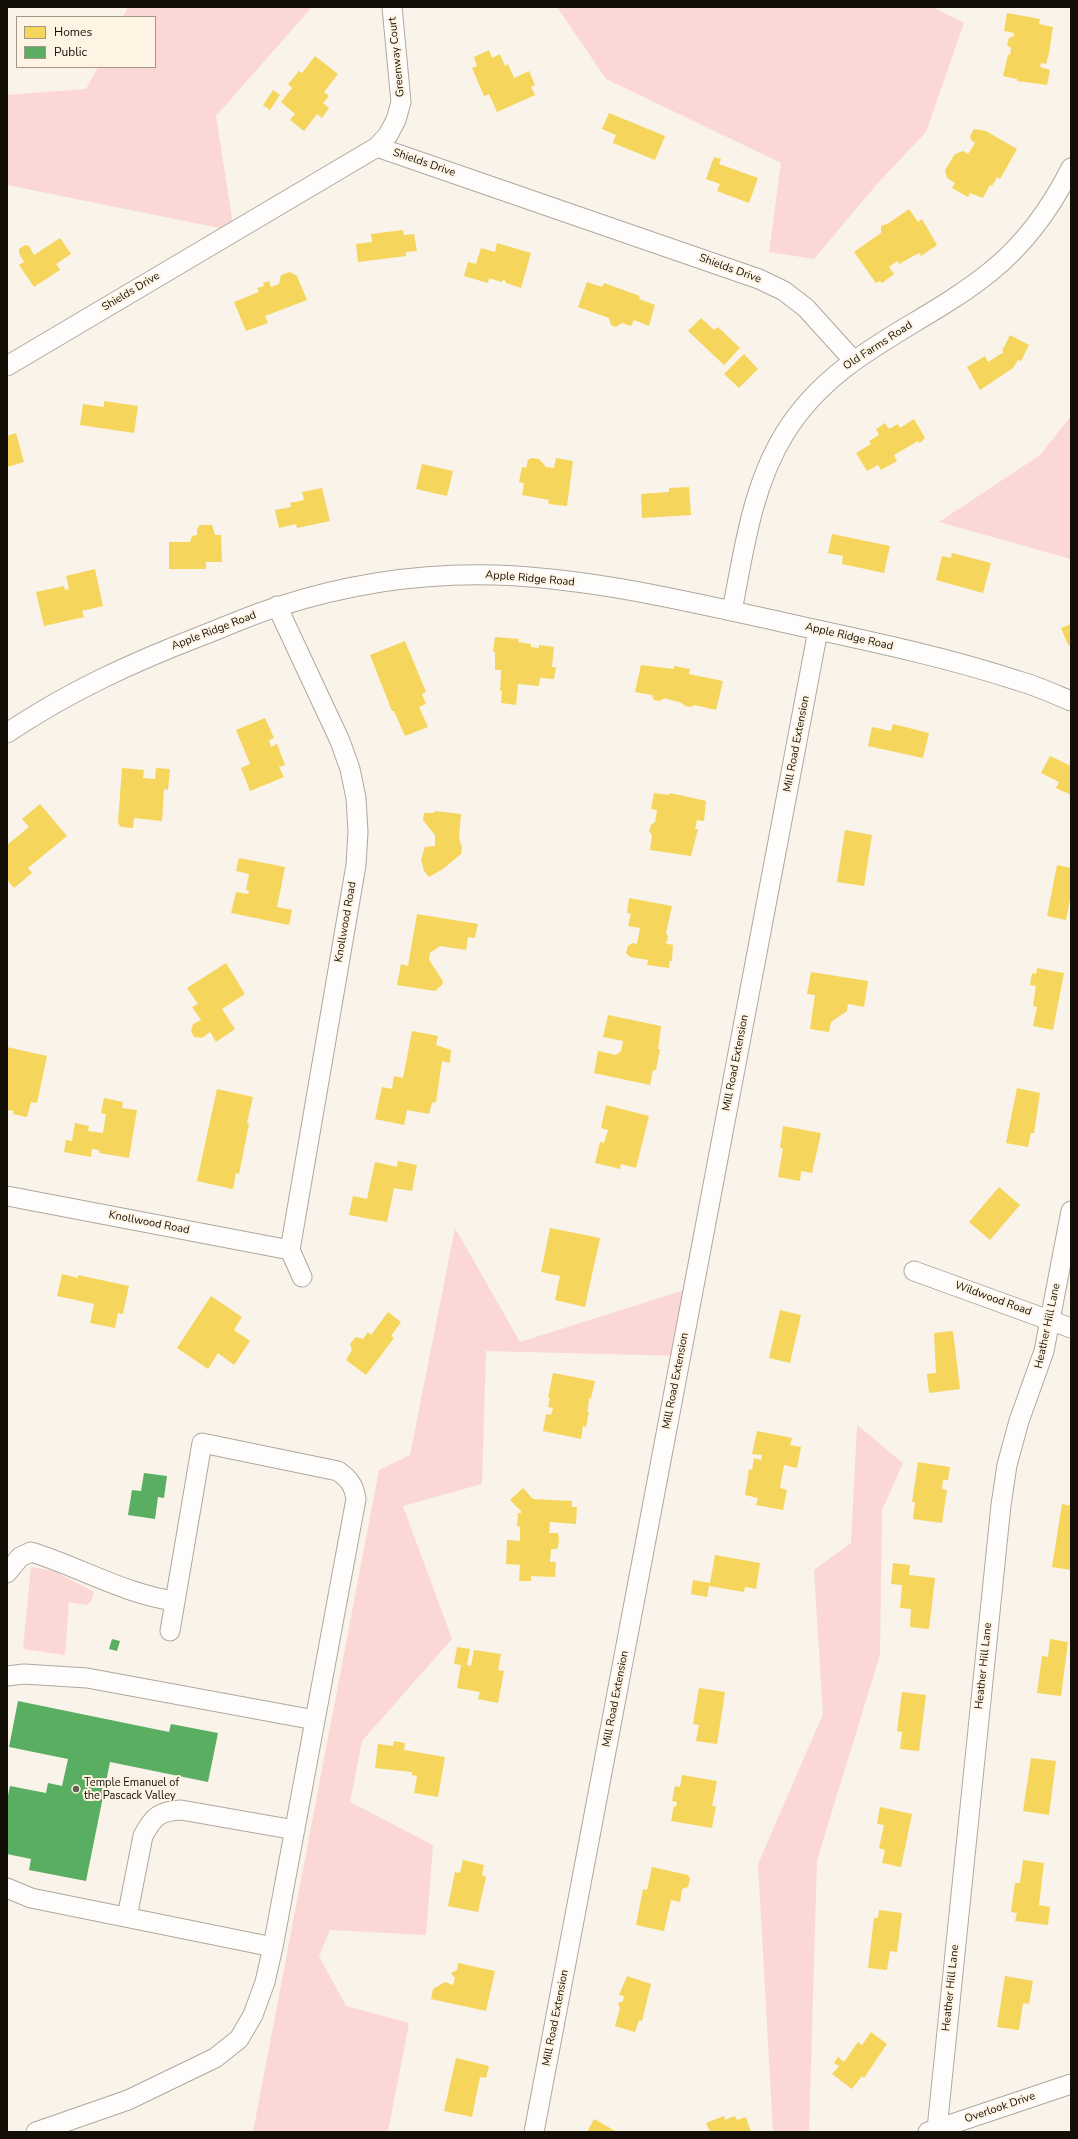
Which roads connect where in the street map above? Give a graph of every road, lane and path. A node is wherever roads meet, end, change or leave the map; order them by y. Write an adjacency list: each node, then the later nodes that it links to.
1 (392, 7): 2 (street, Greenway Court)
2 (376, 147): 4 (street, Shields Drive); 5 (street, Shields Drive)
3 (1071, 168): 4 (street, Old Farms Road)
4 (853, 360): 7 (street, Old Farms Road)
5 (7, 366)
6 (277, 606): 7 (street, Apple Ridge Road); 10 (street, Apple Ridge Road); 13 (street, Knollwood Road)
7 (732, 611): 8 (street, Apple Ridge Road)
8 (818, 630): 9 (street, Apple Ridge Road); 30 (street, Mill Road Extension)
9 (1071, 701)
10 (7, 733)
11 (7, 1196): 13 (street, Knollwood Road)
12 (1071, 1211): 16 (street, Heather Hill Lane)
13 (290, 1250): 15 (street)
14 (914, 1271): 16 (street, Wildwood Road)
15 (302, 1277)
16 (1050, 1320): 17 (street, Wildwood Road); 28 (street, Heather Hill Lane)
17 (1071, 1328)
18 (7, 1573): 19 (street)
19 (175, 1601): 20 (street); 22 (street)
20 (170, 1631)
21 (7, 1676): 22 (street)
22 (315, 1720): 23 (street)
23 (295, 1830): 25 (street); 26 (street)
24 (7, 1888): 25 (street)
25 (127, 1917): 26 (street)
26 (273, 1947): 29 (street)
27 (1071, 2084): 28 (street, Overlook Drive)
28 (932, 2130)
29 (36, 2132)
30 (534, 2132)

